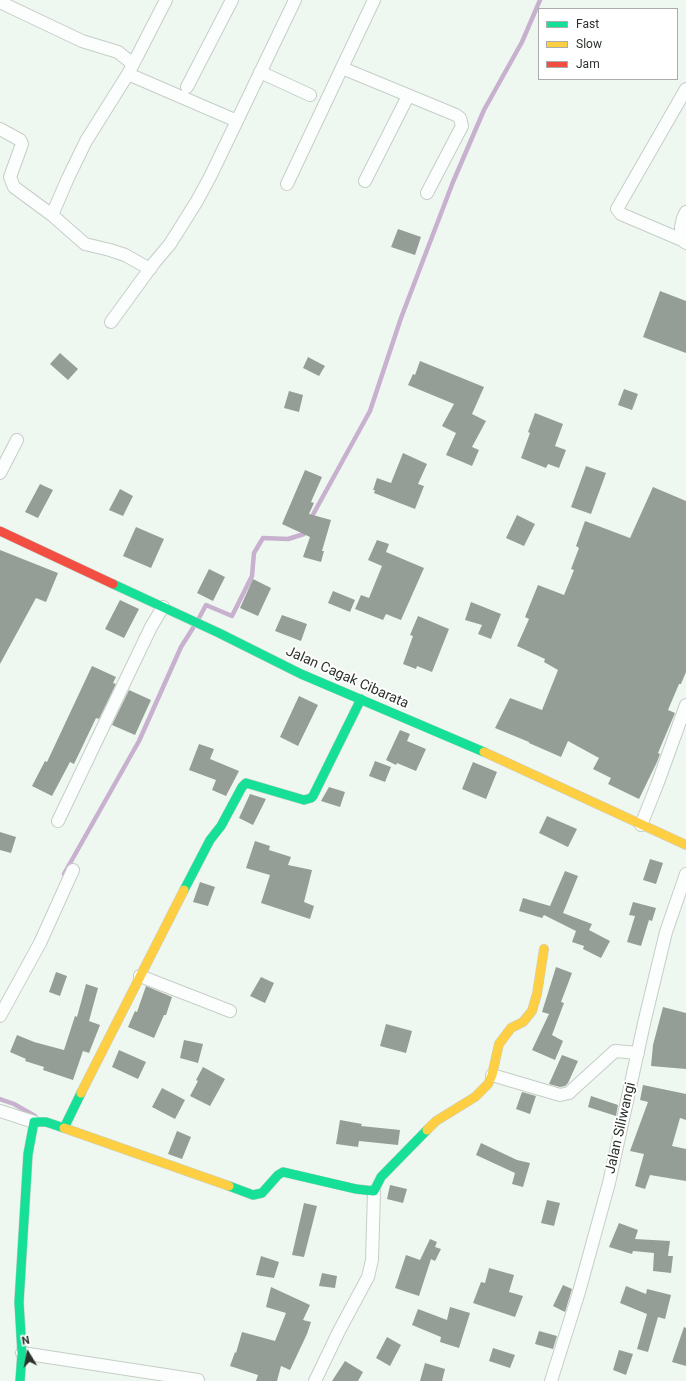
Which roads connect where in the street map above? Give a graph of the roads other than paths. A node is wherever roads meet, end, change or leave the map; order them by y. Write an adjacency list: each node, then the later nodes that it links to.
1 (166, 0): 7 (street)
2 (232, 0): 9 (street)
3 (295, 0): 8 (street)
4 (373, 0): 6 (street)
5 (3, 6): 7 (street)
6 (342, 68): 12 (street); 16 (street)
7 (131, 69): 13 (street); 19 (street)
8 (260, 72): 11 (street); 13 (street)
9 (187, 87)
10 (686, 89): 20 (street)
11 (310, 95)
12 (408, 96): 15 (street); 17 (street)
13 (237, 121): 21 (street)
14 (0, 129): 19 (street)
15 (364, 181)
16 (287, 184)
17 (427, 193)
18 (686, 212): 20 (street)
19 (52, 215): 21 (street)
20 (684, 241)
21 (150, 269): 22 (street)
22 (111, 322)
23 (17, 440): 24 (street)
24 (0, 473)
25 (1, 534): 26 (main road, Jalan Cagak Cibarata)
26 (163, 607): 27 (main road, Jalan Cagak Cibarata); 29 (street)
27 (361, 699): 30 (main road, Jalan Cagak Cibarata); 35 (main road)
28 (686, 705): 30 (street)
29 (58, 821)
30 (641, 825): 31 (main road, Jalan Cagak Cibarata)
31 (686, 845)
32 (73, 870): 37 (street)
33 (686, 874): 38 (street, Jalan Siliwangi)
34 (544, 949): 39 (main road)
35 (140, 976): 36 (street); 42 (main road)
36 (230, 1011)
37 (0, 1016)
38 (638, 1053): 39 (street); 48 (street, Jalan Siliwangi)
39 (492, 1075): 43 (main road)
40 (0, 1111): 41 (street)
41 (34, 1122): 42 (main road); 44 (main road)
42 (64, 1128): 43 (main road)
43 (374, 1191): 47 (street)
44 (22, 1353): 45 (street); 46 (main road)
45 (198, 1380)
46 (20, 1381)
47 (315, 1381)
48 (551, 1381)

